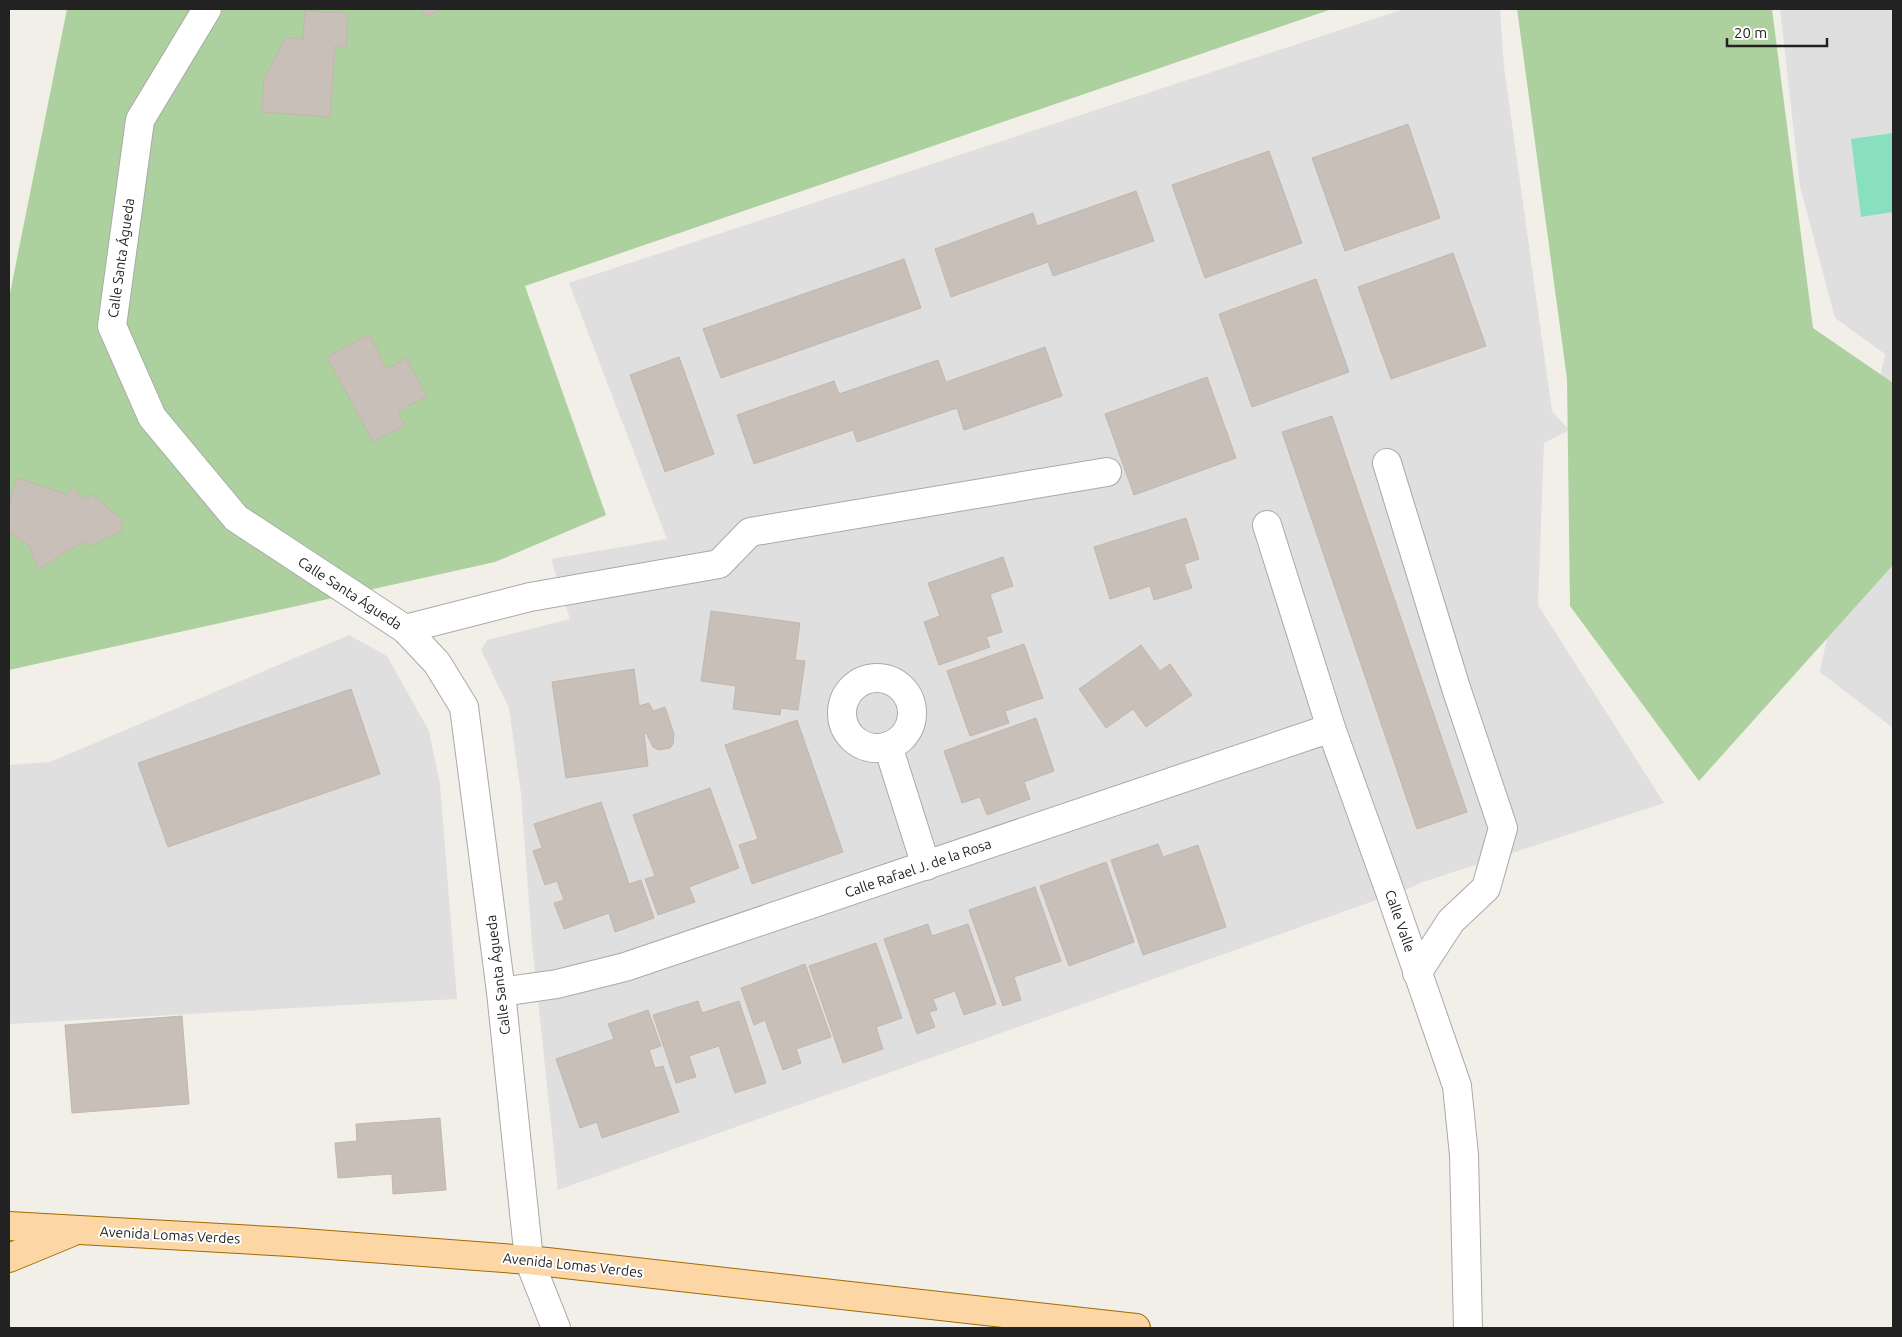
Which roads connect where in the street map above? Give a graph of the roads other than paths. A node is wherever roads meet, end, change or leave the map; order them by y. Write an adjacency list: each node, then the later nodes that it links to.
1 (207, 9): 5 (street, Calle Santa Águeda)
2 (1387, 463): 9 (street)
3 (1107, 472): 5 (street)
4 (1267, 525): 6 (street, Calle Valle)
5 (405, 629): 10 (street, Calle Santa Águeda)
6 (1331, 728): 8 (street, Calle Rafael J. de la Rosa); 9 (street, Calle Valle)
7 (888, 746): 8 (street)
8 (926, 866): 10 (street, Calle Rafael J. de la Rosa)
9 (1417, 973): 19 (street, Calle Valle)
10 (501, 992): 16 (street, Calle Santa Águeda)
11 (9, 1211): 13 (main road)
12 (9, 1226): 13 (main road, Avenida Lomas Verdes)
13 (51, 1228): 14 (main road, Avenida Lomas Verdes)
14 (78, 1230): 15 (main road); 16 (main road, Avenida Lomas Verdes)
15 (9, 1258)
16 (529, 1260): 17 (street, Calle Santa Águeda); 18 (main road, Avenida Lomas Verdes)
17 (556, 1328)
18 (1136, 1328)
19 (1468, 1328)

